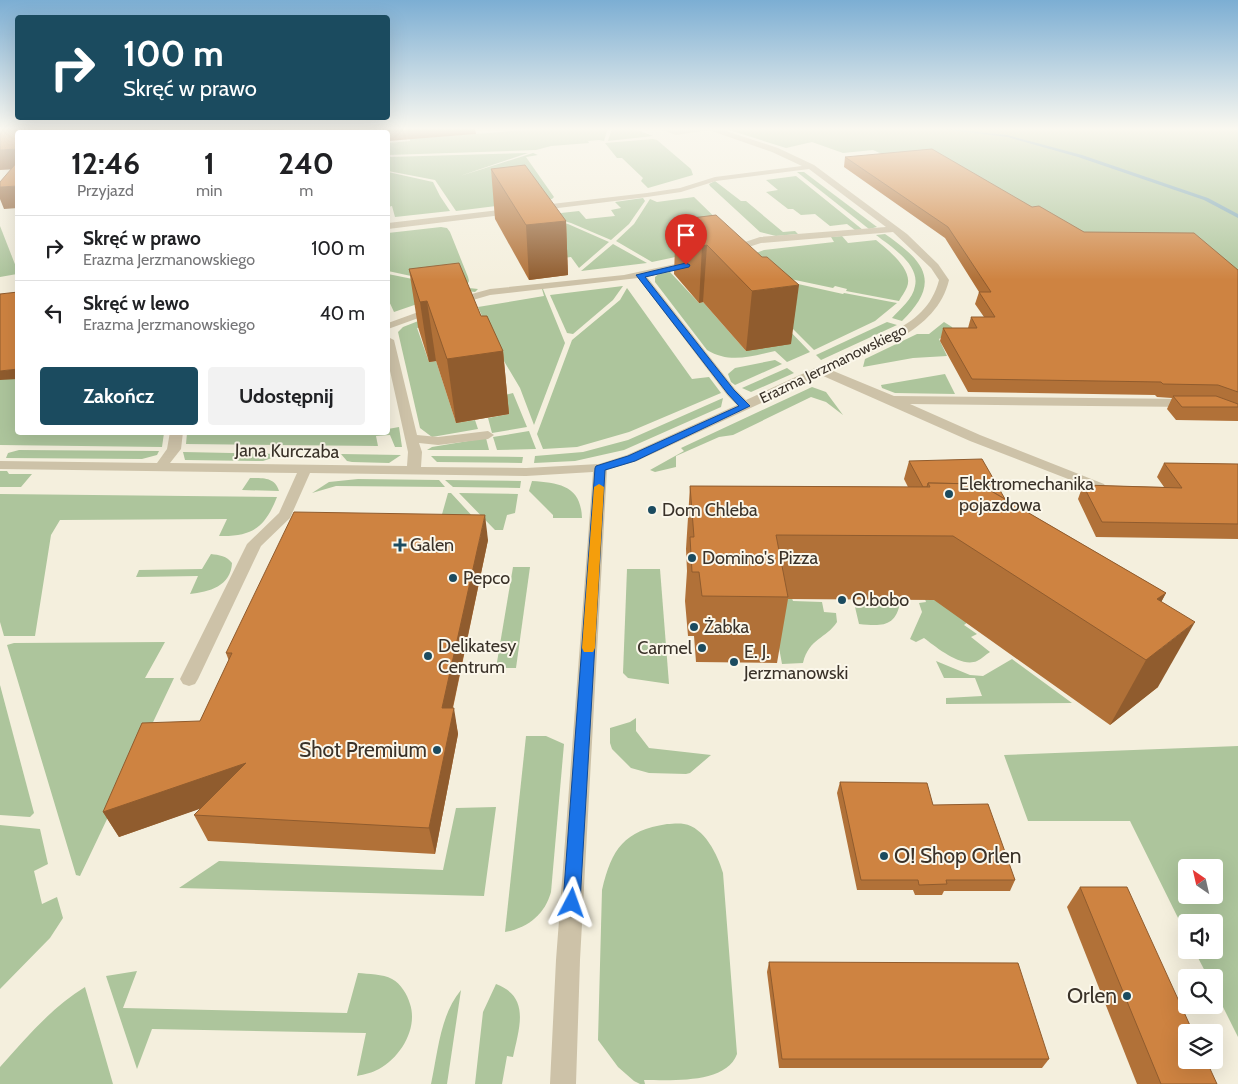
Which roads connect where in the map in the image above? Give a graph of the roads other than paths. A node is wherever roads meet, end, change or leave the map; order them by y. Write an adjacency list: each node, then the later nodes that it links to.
1 (719, 179): 3 (street)
2 (825, 179): 4 (street, Erazma Jerzmanowskiego)
3 (390, 226)
4 (894, 229): 5 (street); 10 (street, Erazma Jerzmanowskiego)
5 (720, 254)
6 (704, 259): 7 (street)
7 (640, 275): 8 (street); 13 (street, Erazma Jerzmanowskiego)
8 (390, 325)
9 (390, 348): 16 (street)
10 (822, 371): 11 (street); 13 (street, Erazma Jerzmanowskiego)
11 (892, 400): 12 (street); 22 (street)
12 (1202, 404)
13 (745, 406): 19 (street, Erazma Jerzmanowskiego)
14 (176, 435): 18 (street)
15 (488, 435): 16 (street)
16 (412, 438): 21 (street)
17 (0, 465): 18 (street, Jana Kurczaba)
18 (160, 468): 20 (street, Jana Kurczaba)
19 (600, 468): 21 (street, Jana Kurczaba); 24 (street)
20 (305, 470): 21 (street, Jana Kurczaba); 23 (street)
21 (414, 471)
22 (1099, 487)
23 (189, 678)
24 (563, 1084)

